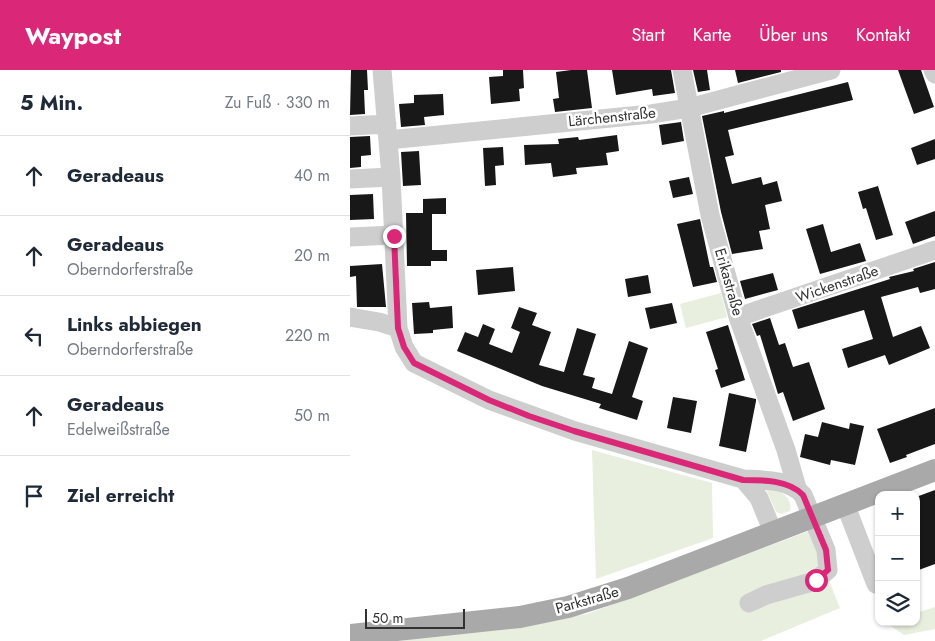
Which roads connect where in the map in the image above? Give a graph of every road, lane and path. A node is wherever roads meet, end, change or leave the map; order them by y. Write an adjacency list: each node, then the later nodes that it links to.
1 (382, 70): 8 (street)
2 (682, 70): 6 (street, Erikastraße)
3 (831, 70): 6 (street, Lärchenstraße)
4 (933, 70): 5 (street)
5 (935, 74)
6 (689, 108): 8 (street, Lärchenstraße); 15 (street, Erikastraße)
7 (350, 126): 8 (street, Lärchenstraße)
8 (388, 132): 9 (street)
9 (391, 178): 10 (street); 11 (street)
10 (350, 179)
11 (394, 236): 12 (street); 16 (street)
12 (350, 237)
13 (935, 250): 15 (street, Wickenstraße)
14 (350, 317): 16 (street)
15 (738, 317): 19 (street, Erikastraße)
16 (398, 328): 18 (street)
17 (935, 470): 20 (main road, Parkstraße)
18 (743, 480): 19 (street); 22 (street)
19 (797, 488): 21 (street, Erikastraße)
20 (845, 504): 21 (main road, Parkstraße); 23 (street)
21 (813, 517): 22 (main road, Parkstraße); 24 (street, Erikastraße)
22 (773, 532): 25 (main road, Parkstraße)
23 (875, 581)
24 (749, 604)
25 (350, 635)

